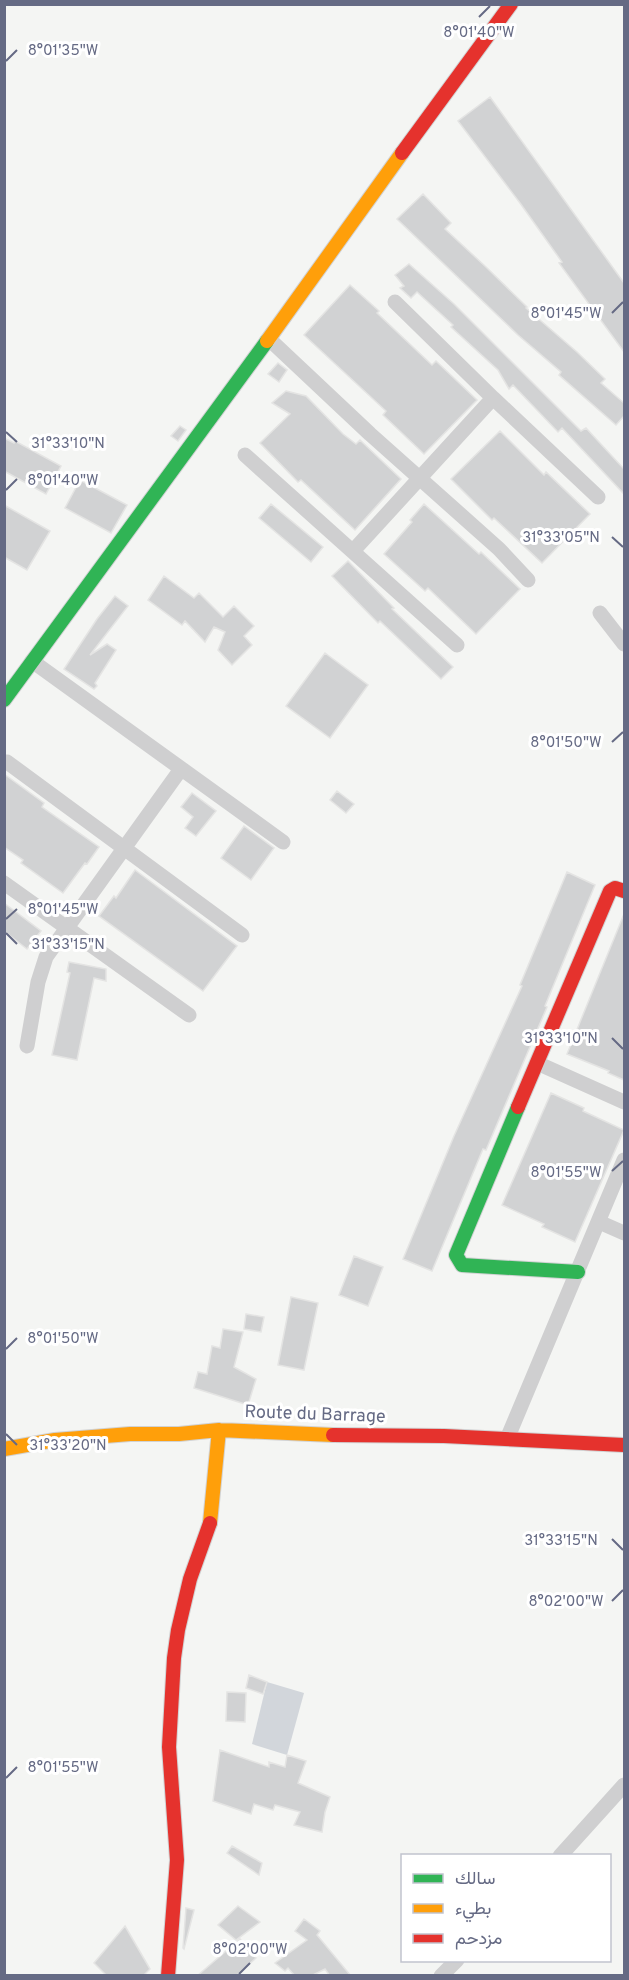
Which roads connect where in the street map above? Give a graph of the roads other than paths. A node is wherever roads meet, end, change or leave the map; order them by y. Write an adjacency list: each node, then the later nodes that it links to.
1 (511, 4): 3 (street)
2 (395, 302): 4 (street)
3 (268, 339): 6 (street); 13 (street)
4 (493, 398): 6 (street); 7 (street)
5 (245, 455): 8 (street)
6 (419, 478): 8 (street); 9 (street)
7 (598, 497)
8 (352, 551): 12 (street)
9 (528, 580)
10 (600, 613): 11 (street)
11 (624, 644)
12 (458, 645)
13 (32, 661): 14 (street); 16 (street)
14 (4, 699)
15 (6, 762): 18 (street)
16 (181, 769): 17 (street); 18 (street)
17 (282, 842)
18 (124, 848): 21 (street); 22 (street)
19 (4, 883): 21 (street)
20 (624, 891): 25 (street)
21 (67, 927): 23 (street); 24 (street)
22 (242, 934)
23 (189, 1015)
24 (27, 1046)
25 (537, 1063): 26 (street); 30 (street)
26 (624, 1102)
27 (624, 1160): 28 (street)
28 (599, 1222): 29 (street); 30 (street)
29 (624, 1233)
30 (578, 1272): 32 (street)
31 (219, 1430): 32 (street, Route du Barrage); 34 (street, Route du Barrage); 38 (street)
32 (507, 1439): 33 (street, Route du Barrage)
33 (624, 1445)
34 (4, 1449)
35 (624, 1785): 36 (street)
36 (562, 1854)
37 (455, 1962): 39 (street)
38 (168, 1976)
39 (441, 1976)

